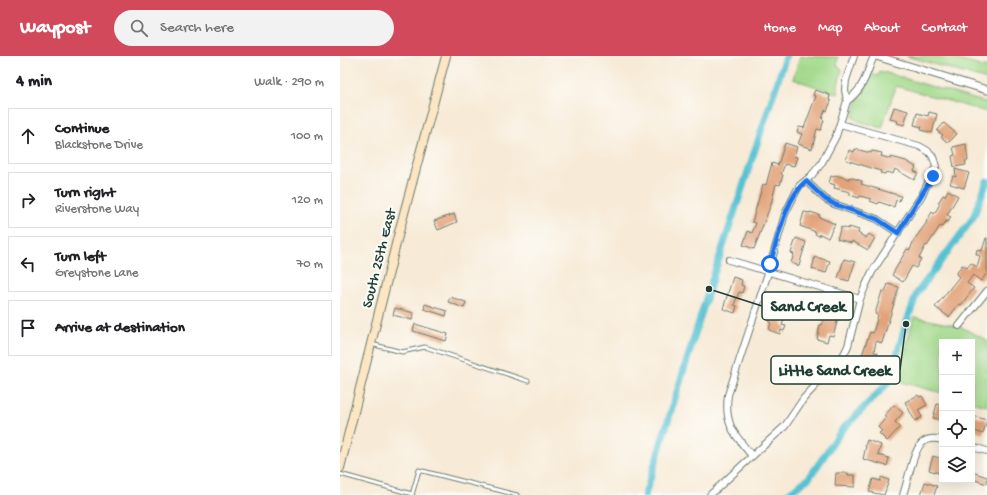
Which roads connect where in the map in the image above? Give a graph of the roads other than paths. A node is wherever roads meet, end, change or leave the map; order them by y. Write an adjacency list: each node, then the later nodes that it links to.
1 (446, 56): 14 (main road, South 25th East)
2 (854, 56): 5 (street)
3 (875, 56): 4 (street); 5 (street)
4 (987, 90)
5 (847, 100): 6 (street)
6 (840, 124): 7 (street); 8 (street)
7 (806, 181): 8 (street); 10 (street)
8 (898, 233): 12 (street)
9 (729, 260): 10 (street)
10 (768, 272): 12 (street); 19 (street)
11 (987, 291): 13 (street)
12 (860, 299): 19 (street)
13 (959, 326)
14 (371, 344): 15 (lane); 20 (main road, South 25th East)
15 (528, 381)
16 (939, 439): 25 (street)
17 (975, 448): 18 (street)
18 (987, 451)
19 (752, 456): 24 (street)
20 (340, 468)
21 (340, 474): 22 (lane)
22 (412, 494): 23 (lane)
23 (517, 495)
24 (710, 495)
25 (903, 495)

